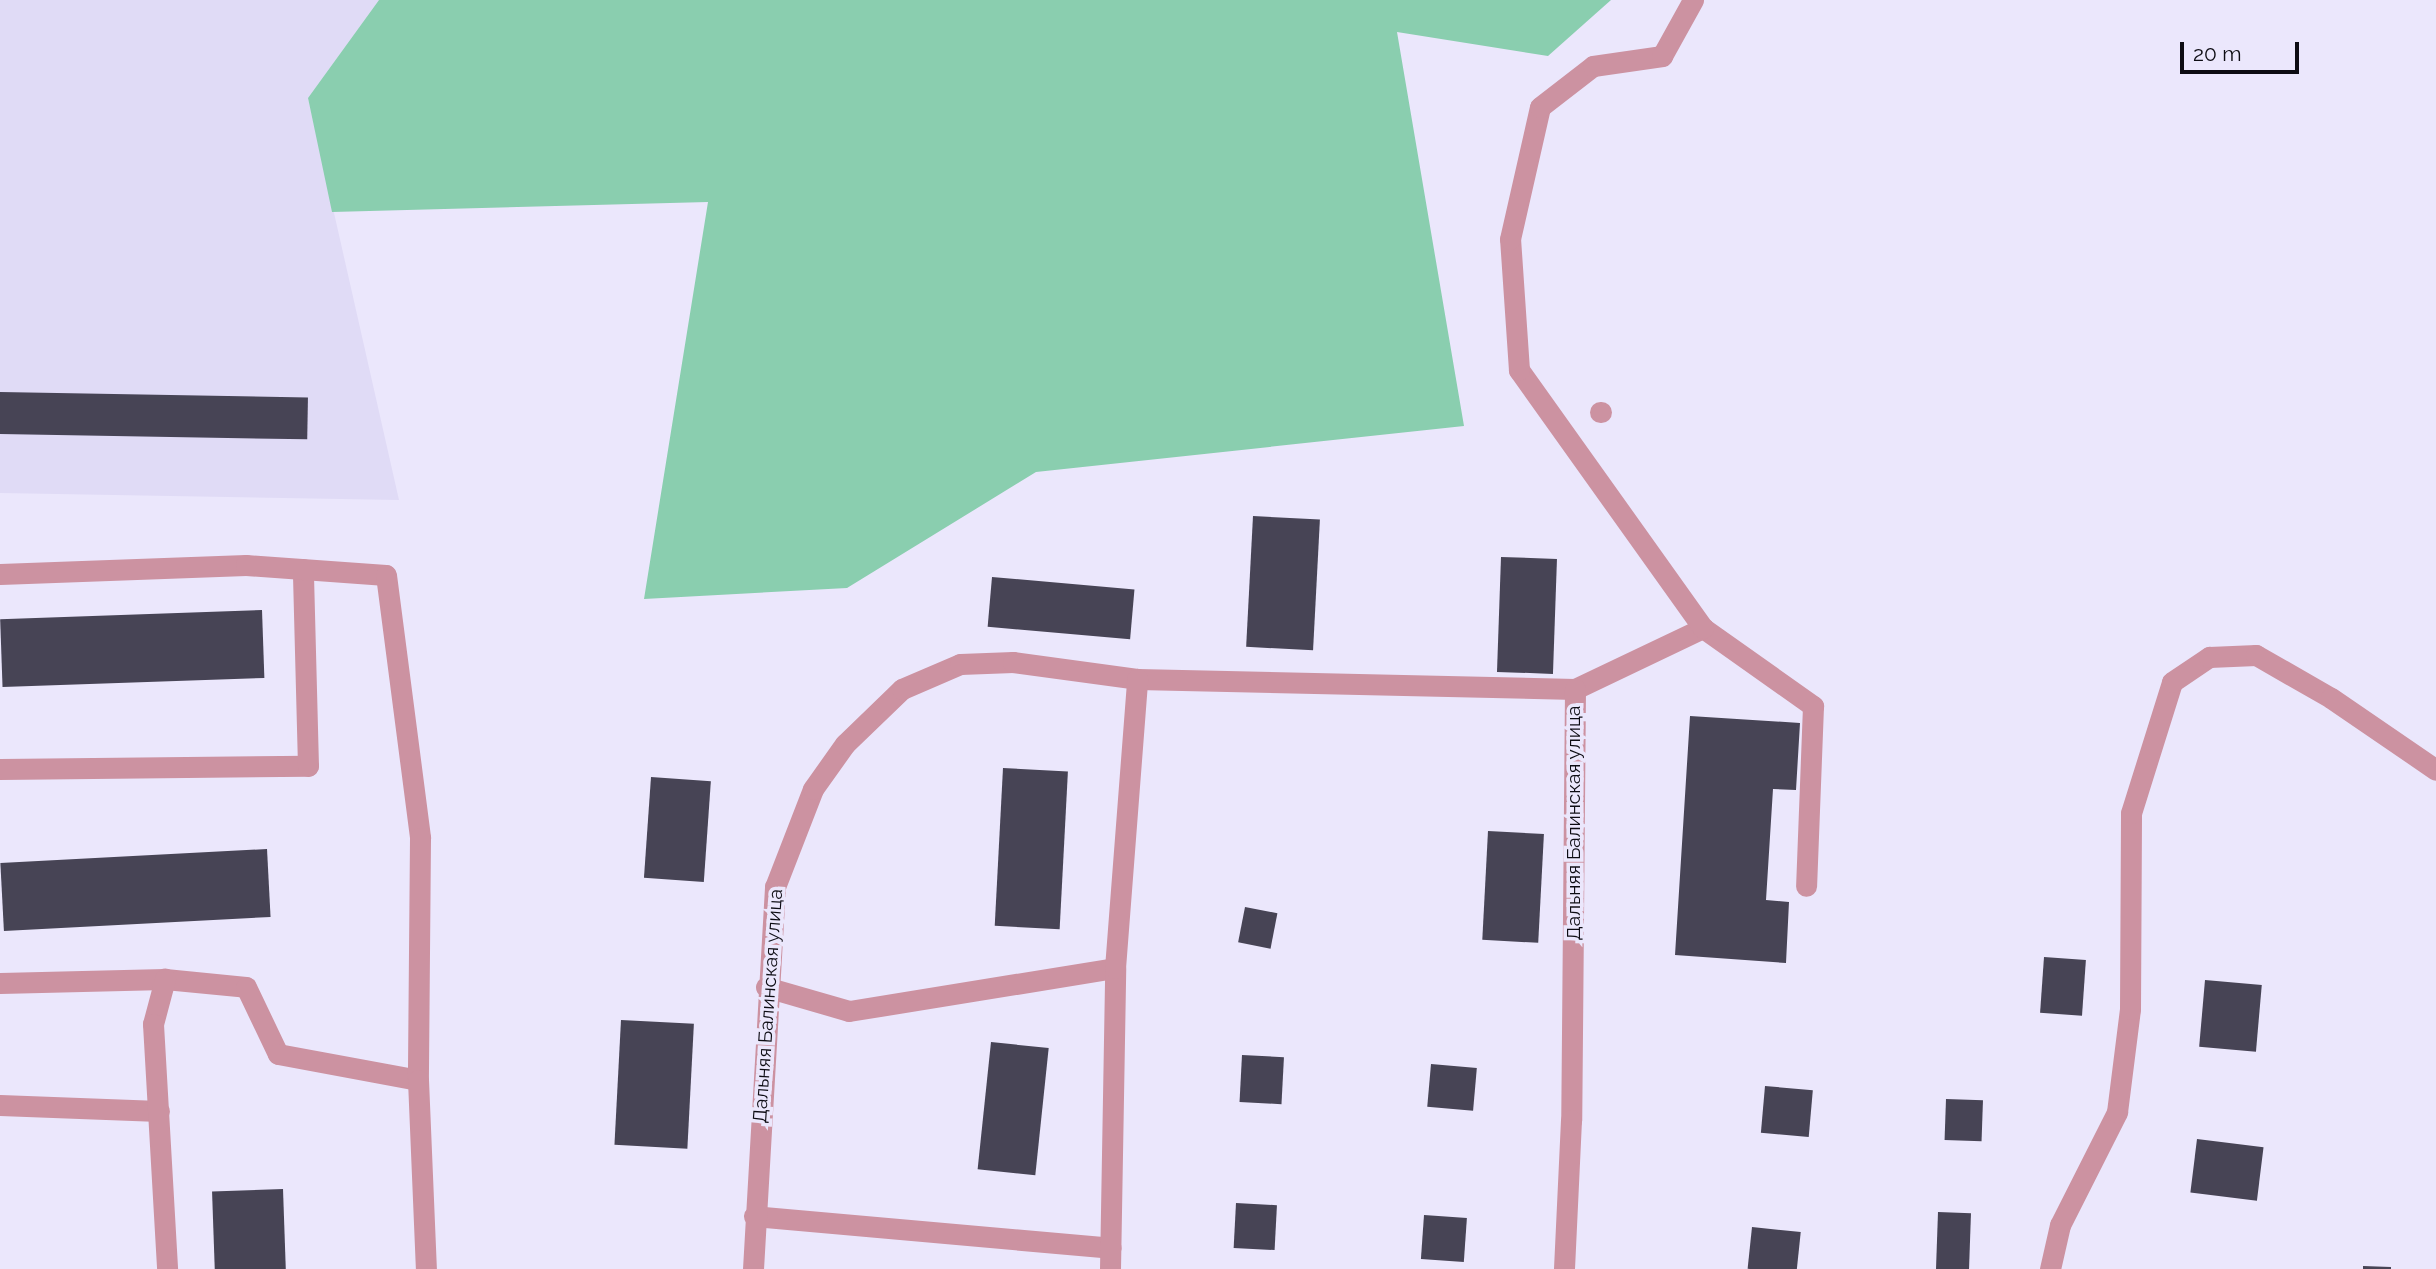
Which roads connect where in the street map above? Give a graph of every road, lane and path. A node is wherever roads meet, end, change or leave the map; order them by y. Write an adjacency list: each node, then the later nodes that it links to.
1 (1693, 0): 4 (street)
2 (303, 569): 3 (street); 7 (street); 14 (street)
3 (0, 574)
4 (1703, 628): 6 (street); 9 (street)
5 (1137, 678): 6 (street, Дальняя Балинская улица); 10 (street); 13 (street, Дальняя Балинская улица)
6 (1575, 689): 22 (street, Дальняя Балинская улица)
7 (0, 769)
8 (2436, 770): 23 (street)
9 (1806, 886)
10 (1115, 968): 13 (street); 18 (street)
11 (165, 979): 12 (street); 14 (street); 16 (street)
12 (0, 983)
13 (766, 987): 17 (street, Дальняя Балинская улица)
14 (418, 1080): 20 (street)
15 (0, 1105): 16 (street)
16 (159, 1111): 19 (street)
17 (754, 1216): 18 (street); 21 (street, Дальняя Балинская улица)
18 (1111, 1258)
19 (167, 1269)
20 (426, 1269)
21 (753, 1269)
22 (1564, 1269)
23 (2050, 1269)

